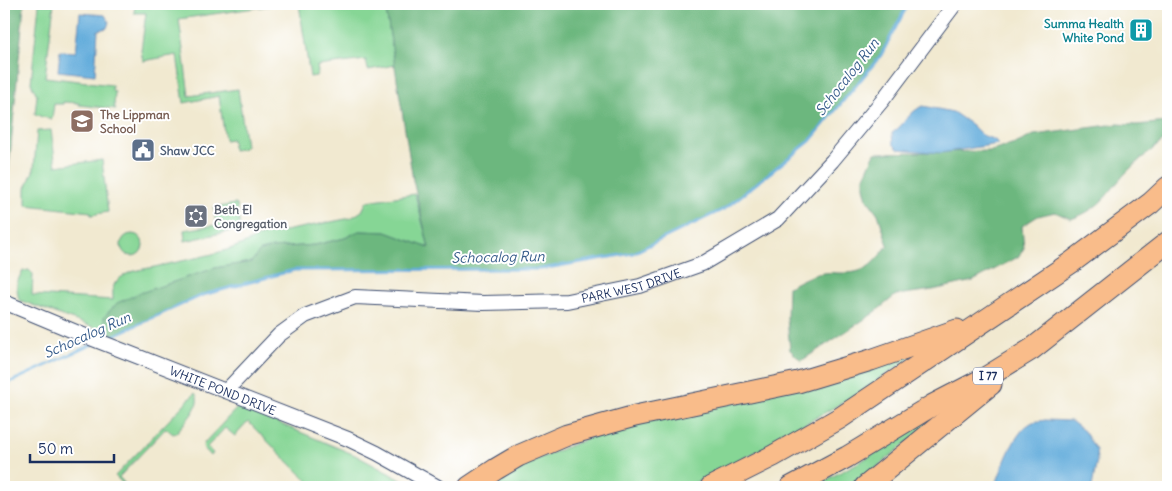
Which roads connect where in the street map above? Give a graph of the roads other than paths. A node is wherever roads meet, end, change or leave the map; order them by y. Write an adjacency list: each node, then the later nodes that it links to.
1 (955, 4): 7 (street, PARK WEST DRIVE)
2 (1168, 187): 5 (highway)
3 (1168, 242): 6 (highway, I 77)
4 (4, 302): 7 (street, WHITE POND DRIVE)
5 (986, 320): 9 (highway); 10 (highway)
6 (1032, 349): 11 (highway, I 77); 12 (highway)
7 (226, 391): 8 (street, WHITE POND DRIVE)
8 (438, 487)
9 (469, 487)
10 (711, 487)
11 (791, 487)
12 (865, 487)

